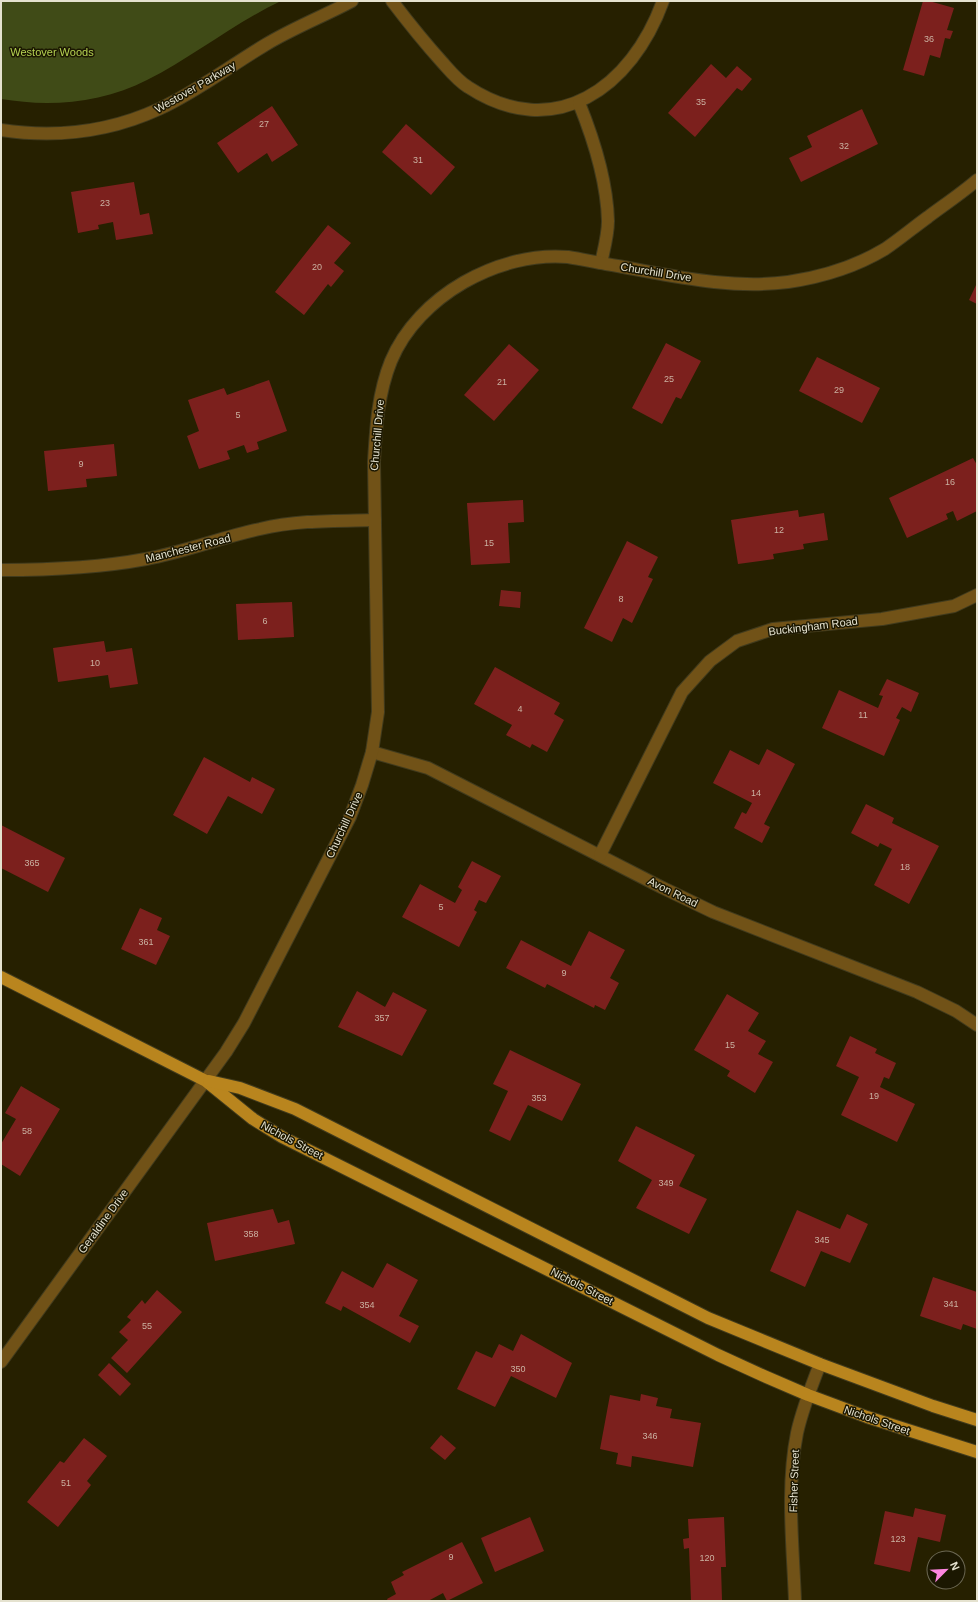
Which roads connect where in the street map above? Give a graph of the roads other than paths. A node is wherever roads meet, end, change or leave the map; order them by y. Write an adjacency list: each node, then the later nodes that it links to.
1 (352, 1): 5 (street, Westover Parkway)
2 (392, 1): 4 (street)
3 (663, 1): 4 (street)
4 (579, 103): 7 (street)
5 (1, 130)
6 (977, 180): 7 (street, Churchill Drive)
7 (601, 263): 8 (street, Churchill Drive)
8 (375, 520): 9 (street, Manchester Road); 11 (street, Churchill Drive)
9 (1, 570)
10 (977, 595): 12 (street, Buckingham Road)
11 (372, 752): 12 (street, Avon Road); 15 (street, Churchill Drive)
12 (600, 855): 14 (street, Avon Road)
13 (1, 977): 15 (main road, Nichols Street)
14 (977, 1025)
15 (206, 1081): 16 (street, Geraldine Drive); 17 (main road, Nichols Street); 18 (main road, Nichols Street)
16 (1, 1362)
17 (820, 1364): 18 (street, Fisher Street); 19 (main road, Nichols Street)
18 (808, 1394): 20 (main road, Nichols Street); 21 (street, Fisher Street)
19 (977, 1420)
20 (977, 1452)
21 (795, 1601)

